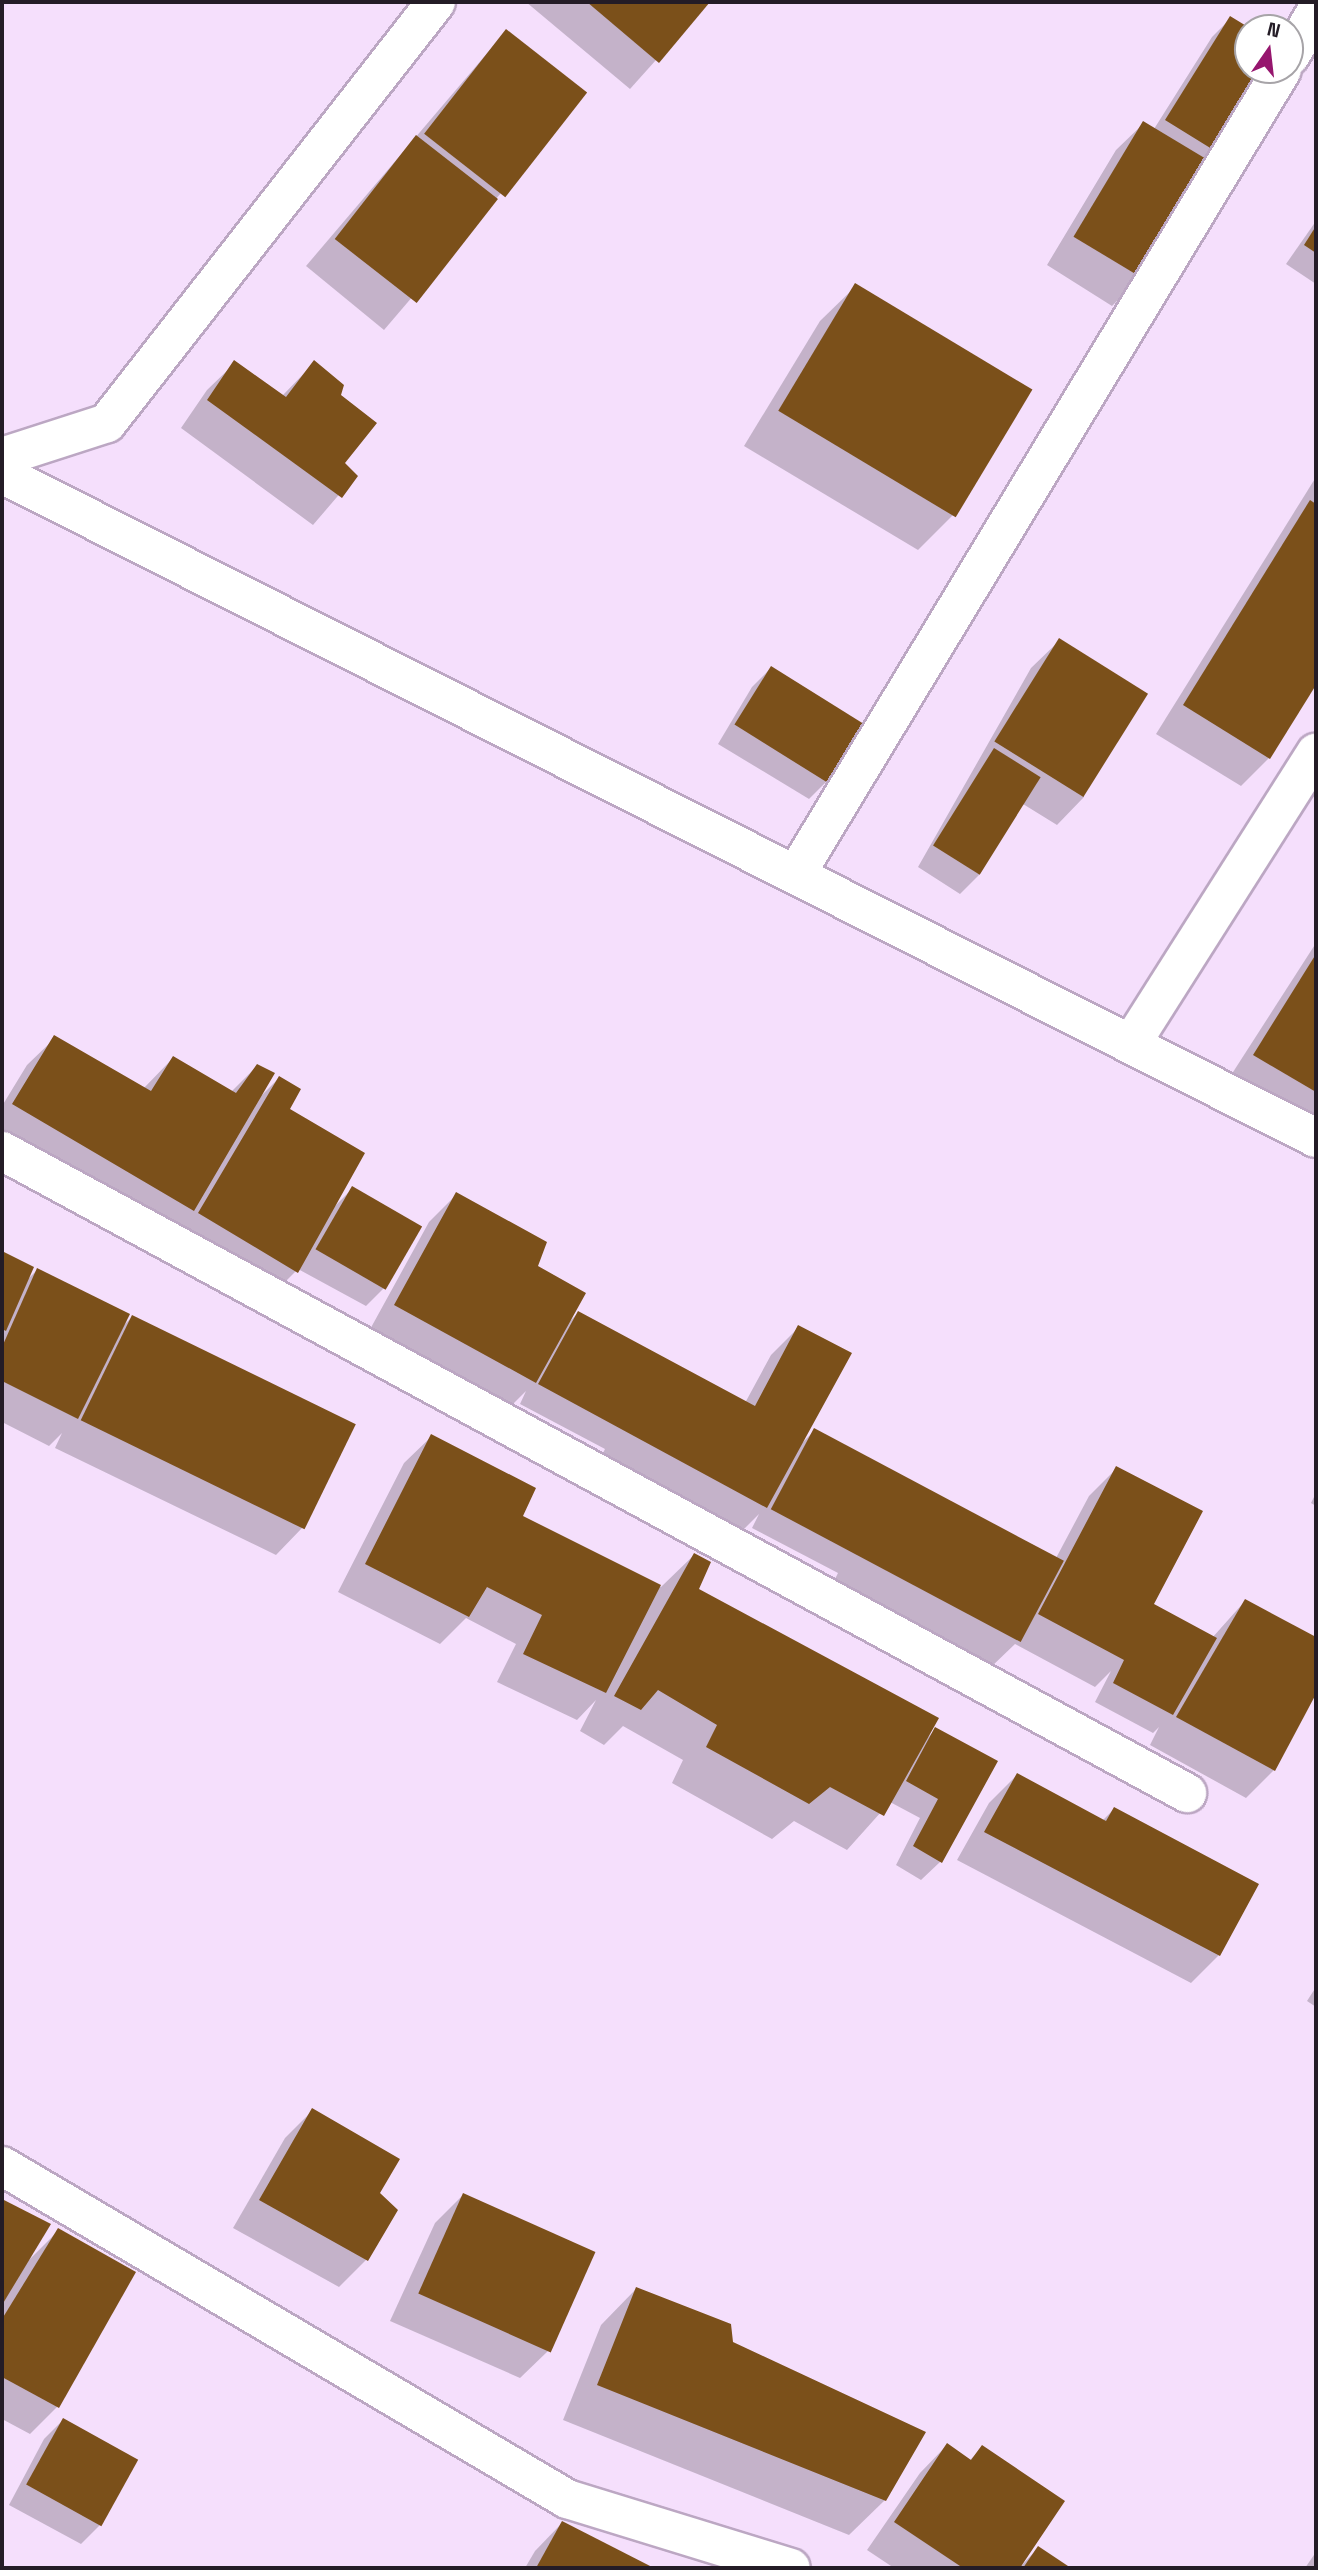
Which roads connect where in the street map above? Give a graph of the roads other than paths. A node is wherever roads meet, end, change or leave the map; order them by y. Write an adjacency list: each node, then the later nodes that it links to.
1 (436, 2): 5 (street)
2 (1316, 12): 3 (street)
3 (1304, 32)
4 (1274, 84): 8 (street)
5 (2, 457)
6 (2, 474): 8 (street)
7 (1316, 753): 9 (street)
8 (796, 874): 9 (street)
9 (1131, 1044): 10 (street)
10 (1316, 1138)
11 (2, 1151): 12 (street)
12 (1188, 1793)
13 (2, 2166): 14 (street)
14 (790, 2568)

